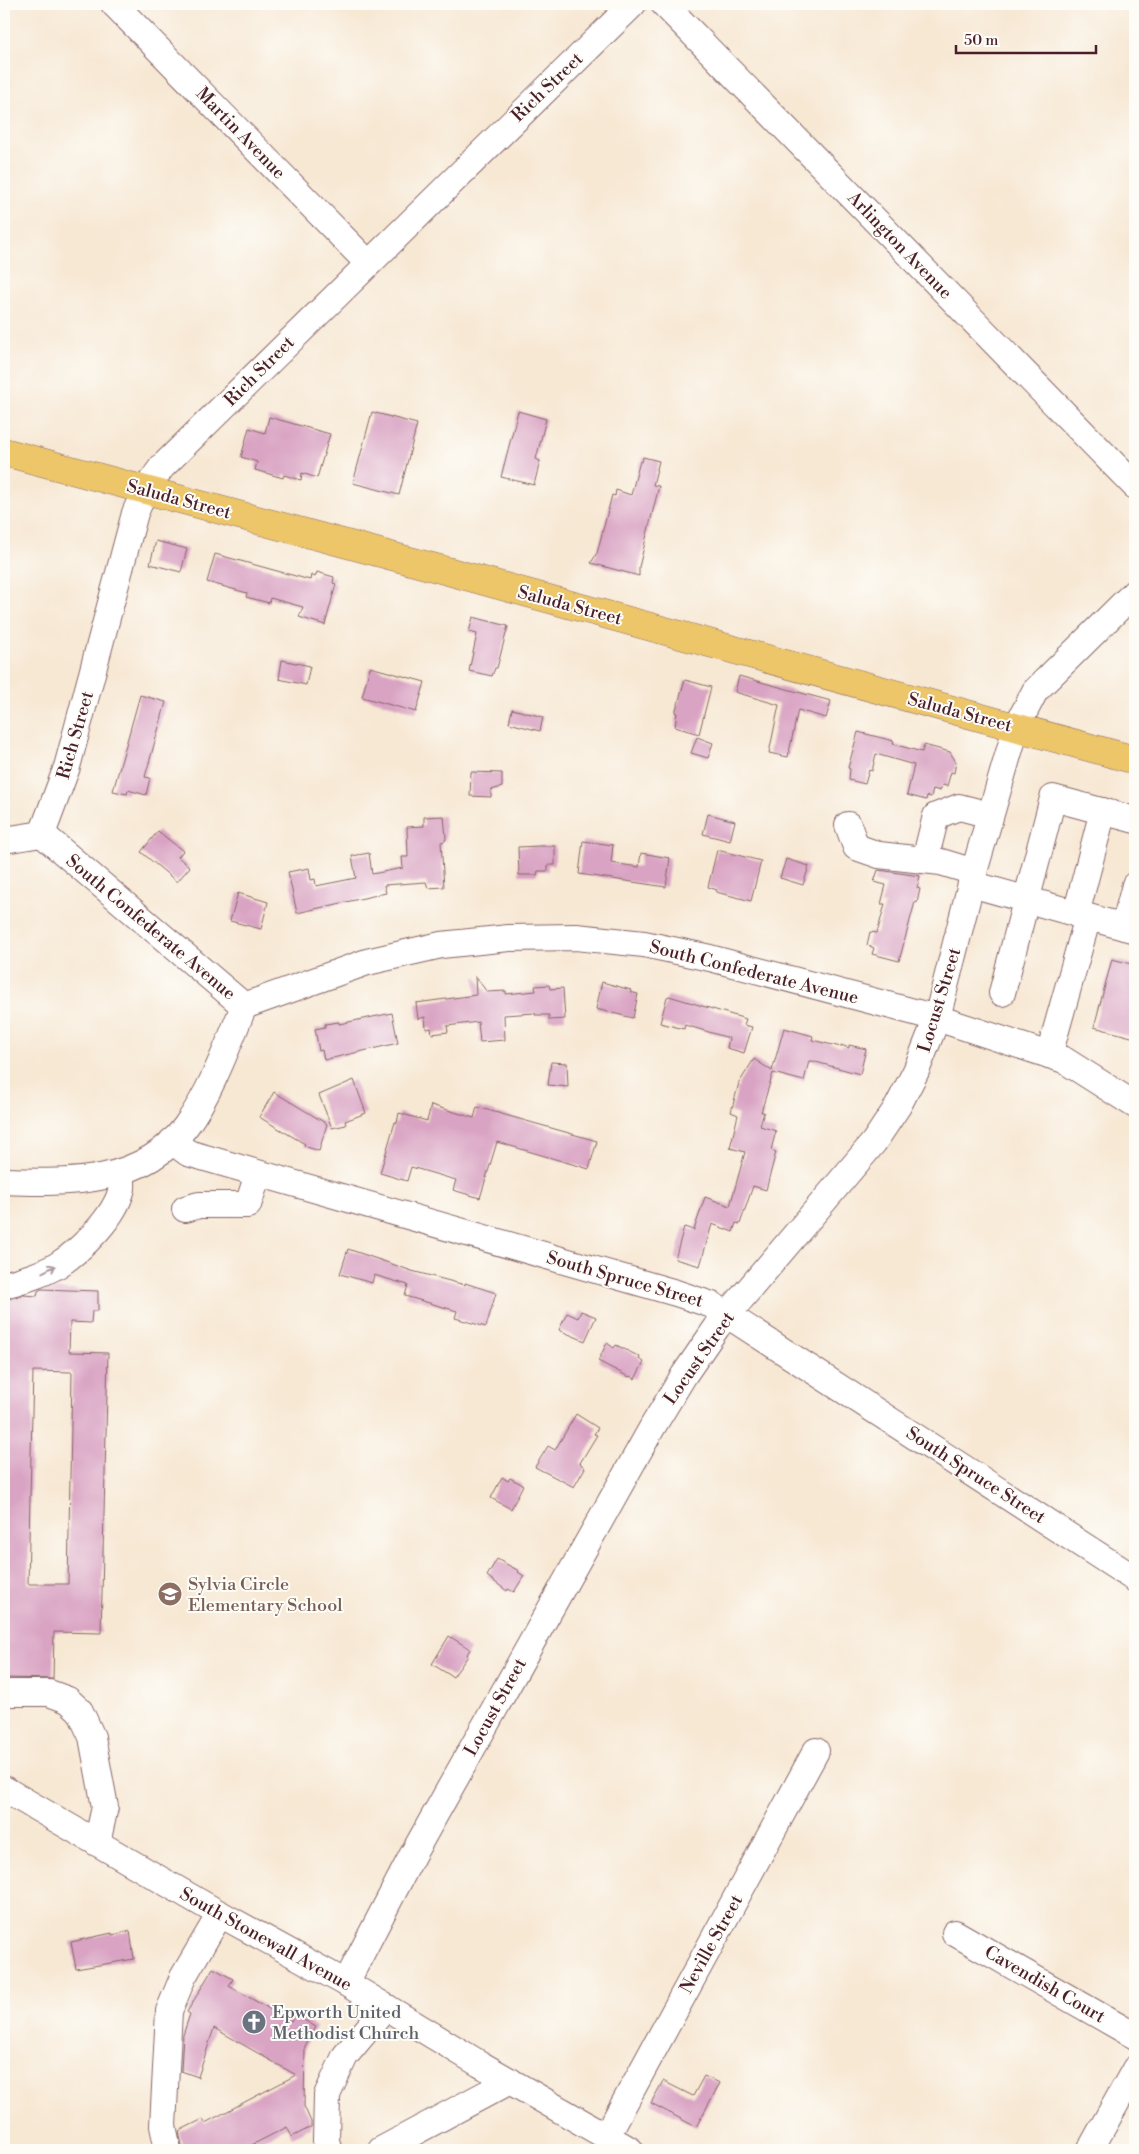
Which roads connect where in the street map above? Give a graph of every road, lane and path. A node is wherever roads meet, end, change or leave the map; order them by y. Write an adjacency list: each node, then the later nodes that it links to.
1 (114, 4): 4 (street, Martin Avenue)
2 (633, 4): 4 (street, Rich Street)
3 (664, 4): 6 (street, Arlington Avenue)
4 (368, 263): 7 (street, Rich Street)
5 (4, 452): 7 (main road, Saluda Street)
6 (1135, 486)
7 (145, 490): 9 (main road, Saluda Street); 15 (street, Rich Street)
8 (1135, 592): 9 (street, Locust Street)
9 (1016, 728): 10 (main road, Saluda Street); 12 (street, Locust Street)
10 (1135, 760)
11 (1103, 811): 13 (street); 20 (street); 21 (street)
12 (990, 815): 17 (street); 18 (street, Locust Street)
13 (1135, 820)
14 (848, 825): 17 (street)
15 (42, 834): 16 (street); 24 (street, South Confederate Avenue)
16 (4, 840)
17 (924, 860): 18 (street)
18 (972, 878): 20 (street); 25 (street, Locust Street)
19 (1135, 885): 22 (street)
20 (1025, 899): 21 (street); 23 (street)
21 (1082, 915): 22 (street); 26 (street)
22 (1130, 928)
23 (1002, 994)
24 (244, 1006): 25 (street, South Confederate Avenue); 28 (street)
25 (937, 1018): 26 (street, South Confederate Avenue); 34 (street, Locust Street)
26 (1049, 1055): 27 (street, South Confederate Avenue)
27 (1135, 1105)
28 (172, 1141): 29 (street); 30 (street, South Spruce Street)
29 (121, 1173): 31 (street); 33 (street, one-way to 29)
30 (258, 1174): 32 (street); 34 (street, South Spruce Street)
31 (4, 1182)
32 (185, 1209)
33 (4, 1286)
34 (728, 1315): 35 (street, South Spruce Street); 42 (street, Locust Street)
35 (1135, 1579)
36 (4, 1693): 39 (street)
37 (816, 1751): 47 (street, Neville Street)
38 (4, 1789): 39 (street, South Stonewall Avenue)
39 (97, 1843): 40 (street, South Stonewall Avenue)
40 (220, 1914): 42 (street, South Stonewall Avenue); 48 (street)
41 (955, 1933): 44 (street, Cavendish Court)
42 (346, 1983): 43 (street, South Stonewall Avenue)
43 (386, 2007): 46 (street, South Stonewall Avenue); 49 (street)
44 (1135, 2036)
45 (1135, 2070): 52 (street)
46 (510, 2081): 47 (street, South Stonewall Avenue); 50 (street)
47 (606, 2137): 51 (street, South Stonewall Avenue)
48 (168, 2150)
49 (329, 2150)
50 (381, 2150)
51 (630, 2150)
52 (1090, 2150)

